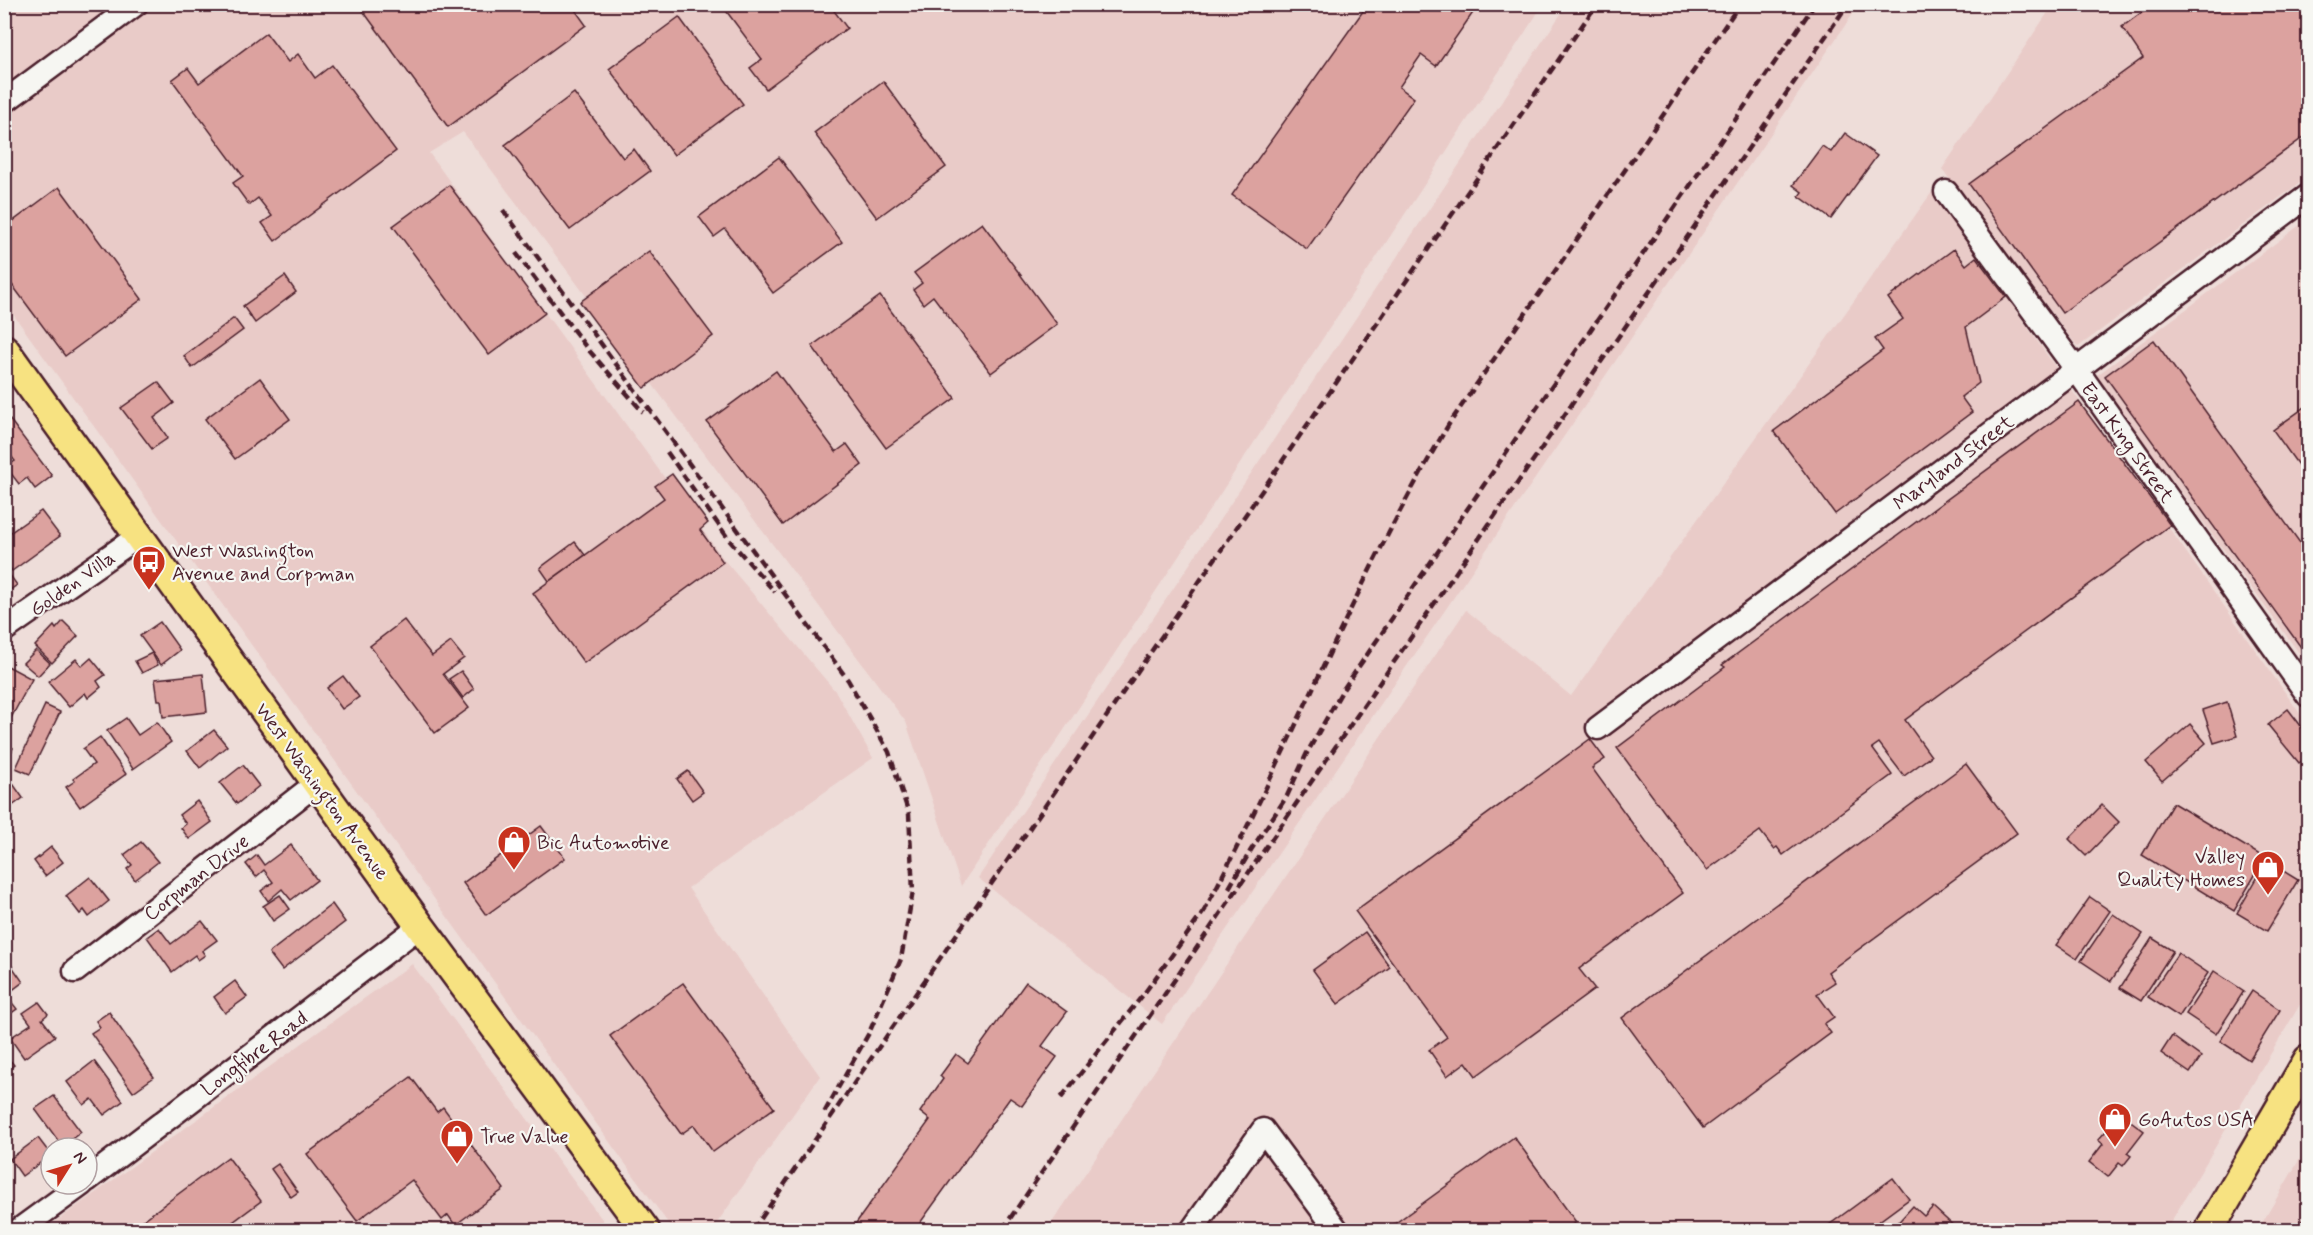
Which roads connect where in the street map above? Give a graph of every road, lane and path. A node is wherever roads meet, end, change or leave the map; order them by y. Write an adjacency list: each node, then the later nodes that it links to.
1 (136, 4): 2 (street)
2 (4, 102)
3 (1946, 192): 6 (street, East King Street)
4 (2308, 196): 6 (street, Maryland Street)
5 (4, 349): 7 (main road, West Washington Avenue)
6 (2076, 369): 9 (street, East King Street); 10 (street, Maryland Street)
7 (140, 535): 8 (street, Golden Villa); 11 (main road, West Washington Avenue)
8 (4, 630)
9 (2308, 694)
10 (1598, 728)
11 (317, 783): 12 (main road, West Washington Avenue); 13 (street, Corpman Drive)
12 (420, 926): 15 (street, Longfibre Road); 18 (main road, West Washington Avenue)
13 (75, 971)
14 (2308, 1060): 21 (main road)
15 (99, 1171)
16 (66, 1196): 17 (street)
17 (19, 1230)
18 (645, 1230)
19 (1192, 1230): 20 (street)
20 (1337, 1230)
21 (2209, 1230)

